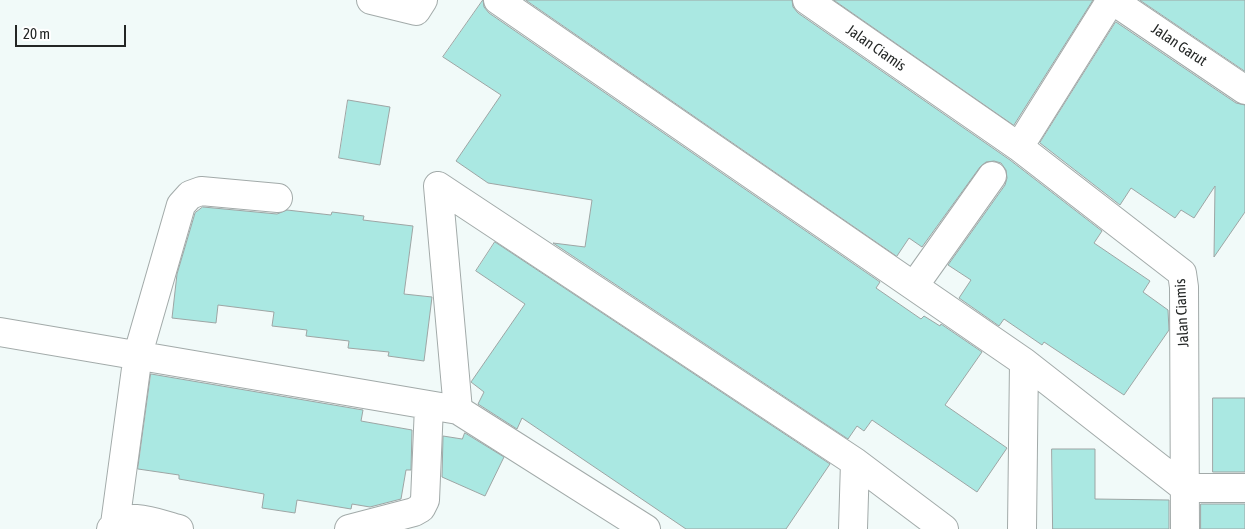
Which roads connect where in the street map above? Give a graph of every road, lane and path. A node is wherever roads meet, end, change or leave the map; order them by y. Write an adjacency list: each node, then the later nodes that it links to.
1 (371, 0): 2 (street)
2 (423, 0)
3 (498, 0): 10 (street)
4 (806, 0): 7 (street, Jalan Ciamis)
5 (1112, 0): 6 (street, Jalan Garut); 7 (street)
6 (1245, 90)
7 (1019, 147): 17 (street, Jalan Ciamis)
8 (992, 176): 10 (street)
9 (278, 198): 12 (street)
10 (914, 286): 13 (street)
11 (0, 332): 12 (street)
12 (138, 354): 14 (street); 19 (street)
13 (1024, 362): 17 (street); 25 (street)
14 (429, 406): 15 (street); 21 (street)
15 (458, 410): 16 (street); 22 (street)
16 (855, 462): 23 (street); 24 (street)
17 (1185, 488): 18 (street); 26 (street, Jalan Ciamis)
18 (1245, 488)
19 (113, 526): 20 (street)
20 (179, 529)
21 (349, 529)
22 (646, 529)
23 (853, 529)
24 (944, 529)
25 (1022, 529)
26 (1184, 529)

